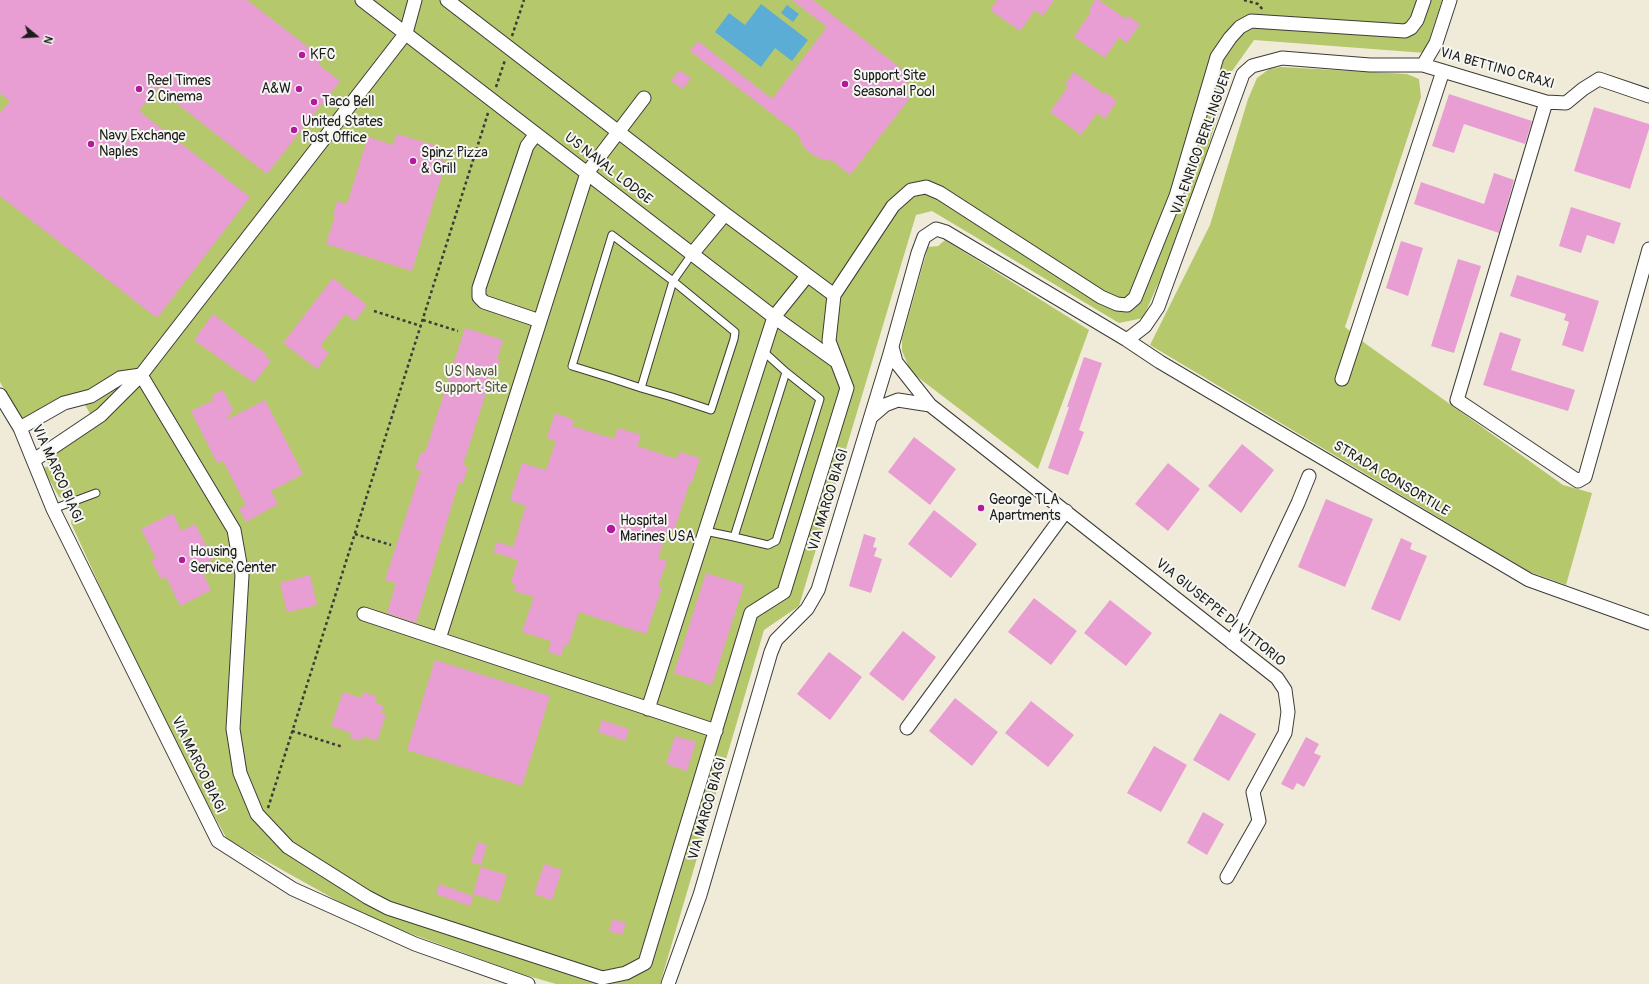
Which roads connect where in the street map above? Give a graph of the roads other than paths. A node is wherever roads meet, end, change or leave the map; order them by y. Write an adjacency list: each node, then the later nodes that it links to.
1 (362, 0): 6 (street, US NAVAL LODGE)
2 (415, 0): 6 (street)
3 (447, 0): 12 (street)
4 (1424, 0): 20 (street)
5 (1450, 0): 7 (street)
6 (406, 33): 13 (street, US NAVAL LODGE); 29 (street)
7 (1423, 65): 8 (street, VIA BETTINO CRAXI); 23 (street, VIA ENRICO BERLINGUER)
8 (1442, 71): 11 (street, VIA BETTINO CRAXI); 31 (street)
9 (1649, 96): 11 (street, VIA BETTINO CRAXI)
10 (644, 98): 12 (street)
11 (1546, 102): 16 (street)
12 (618, 132): 14 (street); 15 (street)
13 (536, 134): 14 (street, US NAVAL LODGE); 22 (street)
14 (587, 173): 17 (street, US NAVAL LODGE); 22 (street)
15 (725, 214): 17 (street); 18 (street)
16 (1649, 249)
17 (692, 254): 19 (lane); 21 (street, US NAVAL LODGE)
18 (807, 276): 20 (street); 21 (street)
19 (674, 281): 32 (lane); 32 (lane); 32 (lane)
20 (834, 295): 26 (street)
21 (774, 317): 25 (street); 26 (street, US NAVAL LODGE)
22 (540, 321): 47 (street)
23 (1127, 340): 24 (street, VIA MARCO BIAGI); 46 (street, STRADA CONSORTILE)
24 (892, 347): 27 (street, VIA GIUSEPPE DI VITTORIO); 30 (street, VIA MARCO BIAGI)
25 (763, 351): 28 (lane); 43 (street)
26 (837, 362): 51 (street)
27 (902, 370): 30 (street); 35 (street, VIA GIUSEPPE DI VITTORIO)
28 (786, 372): 44 (lane); 44 (lane)
29 (141, 375): 37 (street); 38 (street); 51 (street)
30 (882, 379): 34 (street); 36 (street, VIA MARCO BIAGI)
31 (1342, 379)
32 (641, 388)
33 (0, 395): 37 (street, VIA MARCO BIAGI)
34 (898, 400): 35 (street, VIA GIUSEPPE DI VITTORIO); 36 (street)
35 (930, 405): 42 (street, VIA GIUSEPPE DI VITTORIO)
36 (871, 417): 54 (street, VIA MARCO BIAGI)
37 (20, 428): 38 (street, VIA MARCO BIAGI)
38 (34, 460): 41 (street, VIA MARCO BIAGI)
39 (1309, 476): 48 (street)
40 (96, 493): 41 (lane)
41 (53, 509): 53 (street, VIA MARCO BIAGI)
42 (1066, 511): 48 (street, VIA GIUSEPPE DI VITTORIO); 50 (street)
43 (705, 531): 44 (lane); 49 (street)
44 (734, 537)
45 (364, 614): 47 (street)
46 (1649, 623)
47 (439, 639): 49 (street)
48 (1232, 643): 52 (street, VIA GIUSEPPE DI VITTORIO)
49 (648, 708): 51 (street)
50 (907, 728)
51 (716, 731)
52 (1227, 877)
53 (528, 984)
54 (668, 984)

